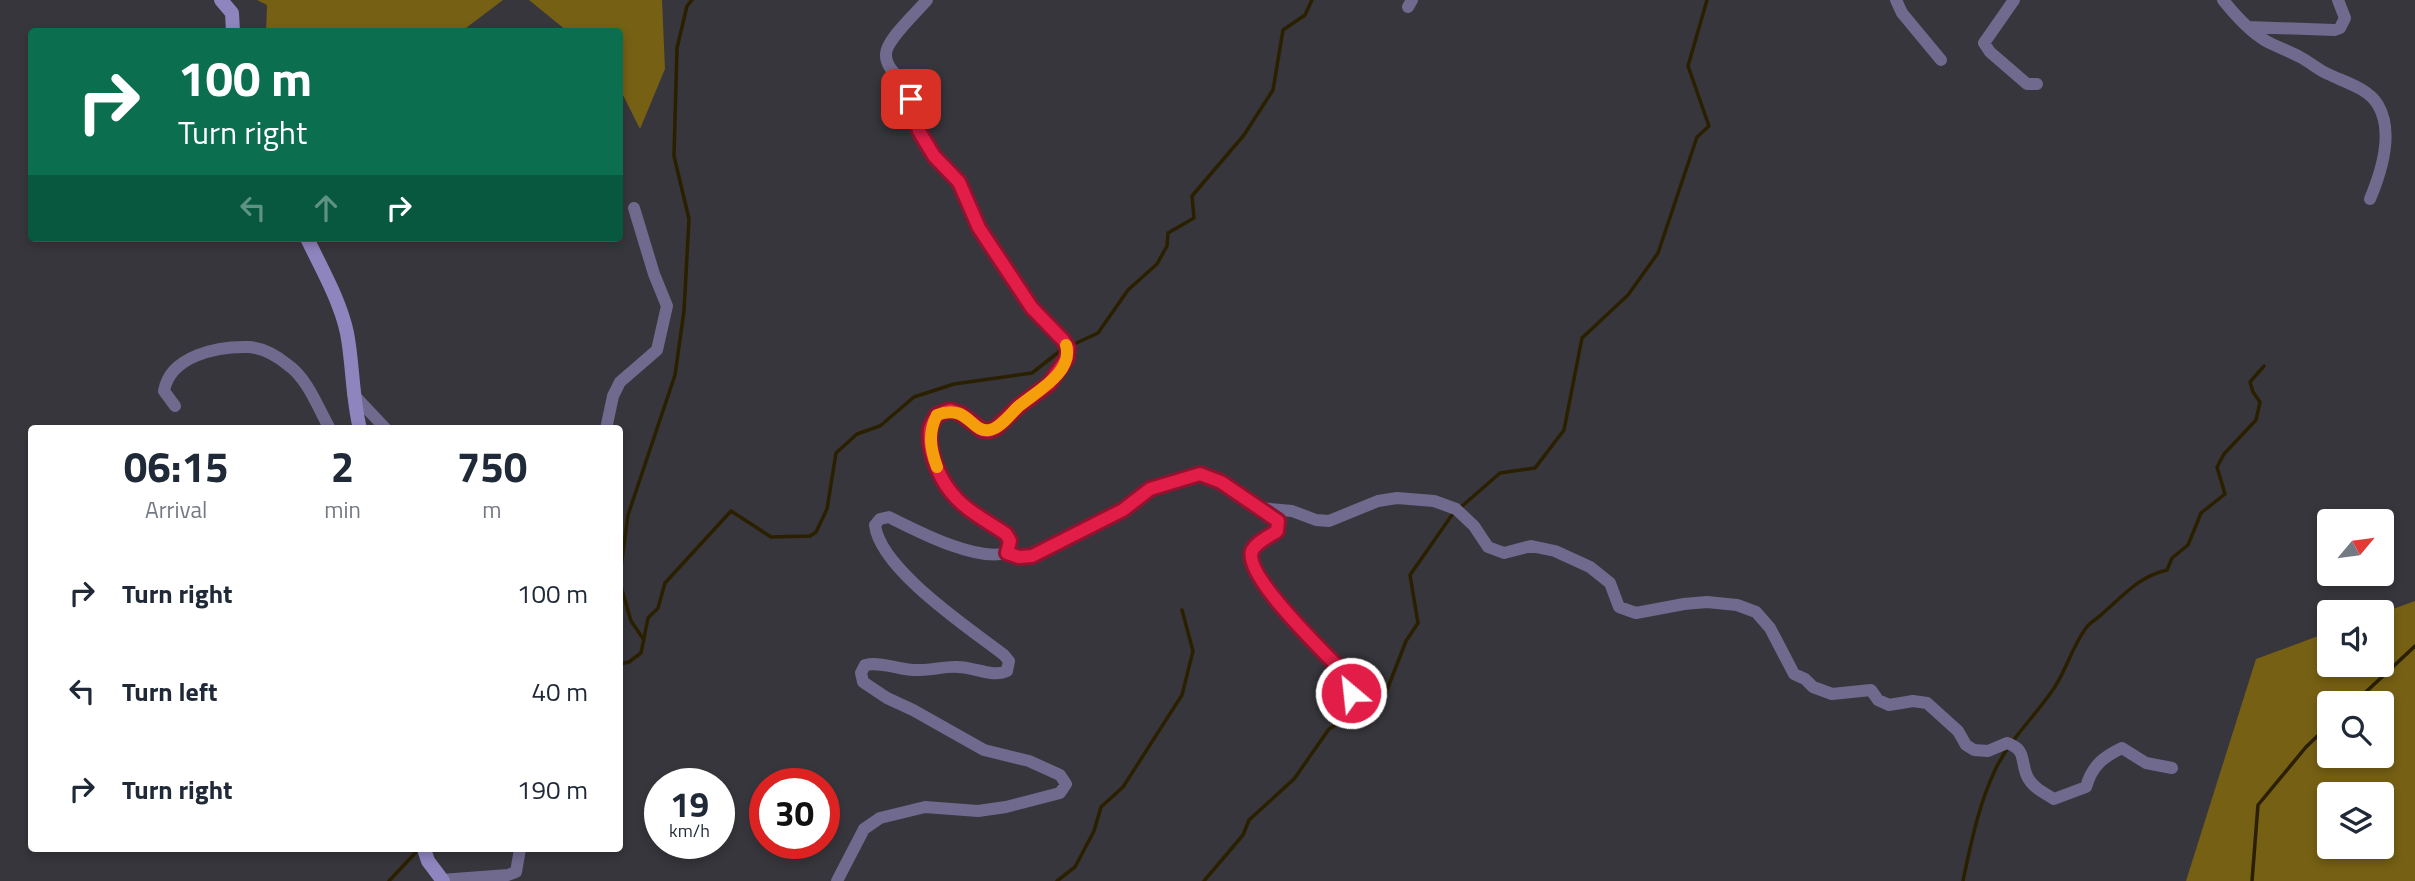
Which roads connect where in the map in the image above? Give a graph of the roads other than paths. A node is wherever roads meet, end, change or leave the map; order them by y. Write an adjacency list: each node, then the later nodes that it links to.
1 (221, 0): 8 (main road)
2 (927, 0): 21 (street)
3 (1896, 0): 9 (street)
4 (2014, 0): 10 (street)
5 (2223, 0): 7 (street)
6 (2338, 0): 7 (street)
7 (2248, 27): 11 (street)
8 (233, 28)
9 (1941, 60)
10 (2036, 84)
11 (2370, 199)
12 (634, 208): 19 (street)
13 (309, 242): 14 (main road)
14 (353, 394): 17 (main road); 18 (street)
15 (175, 406): 16 (street)
16 (328, 425)
17 (359, 425)
18 (382, 425)
19 (607, 425)
20 (1260, 508): 21 (street); 22 (street); 23 (street)
21 (1007, 553): 27 (street)
22 (1335, 708)
23 (2172, 768)
24 (425, 852): 26 (main road)
25 (519, 852): 26 (street)
26 (442, 880)
27 (837, 881)

